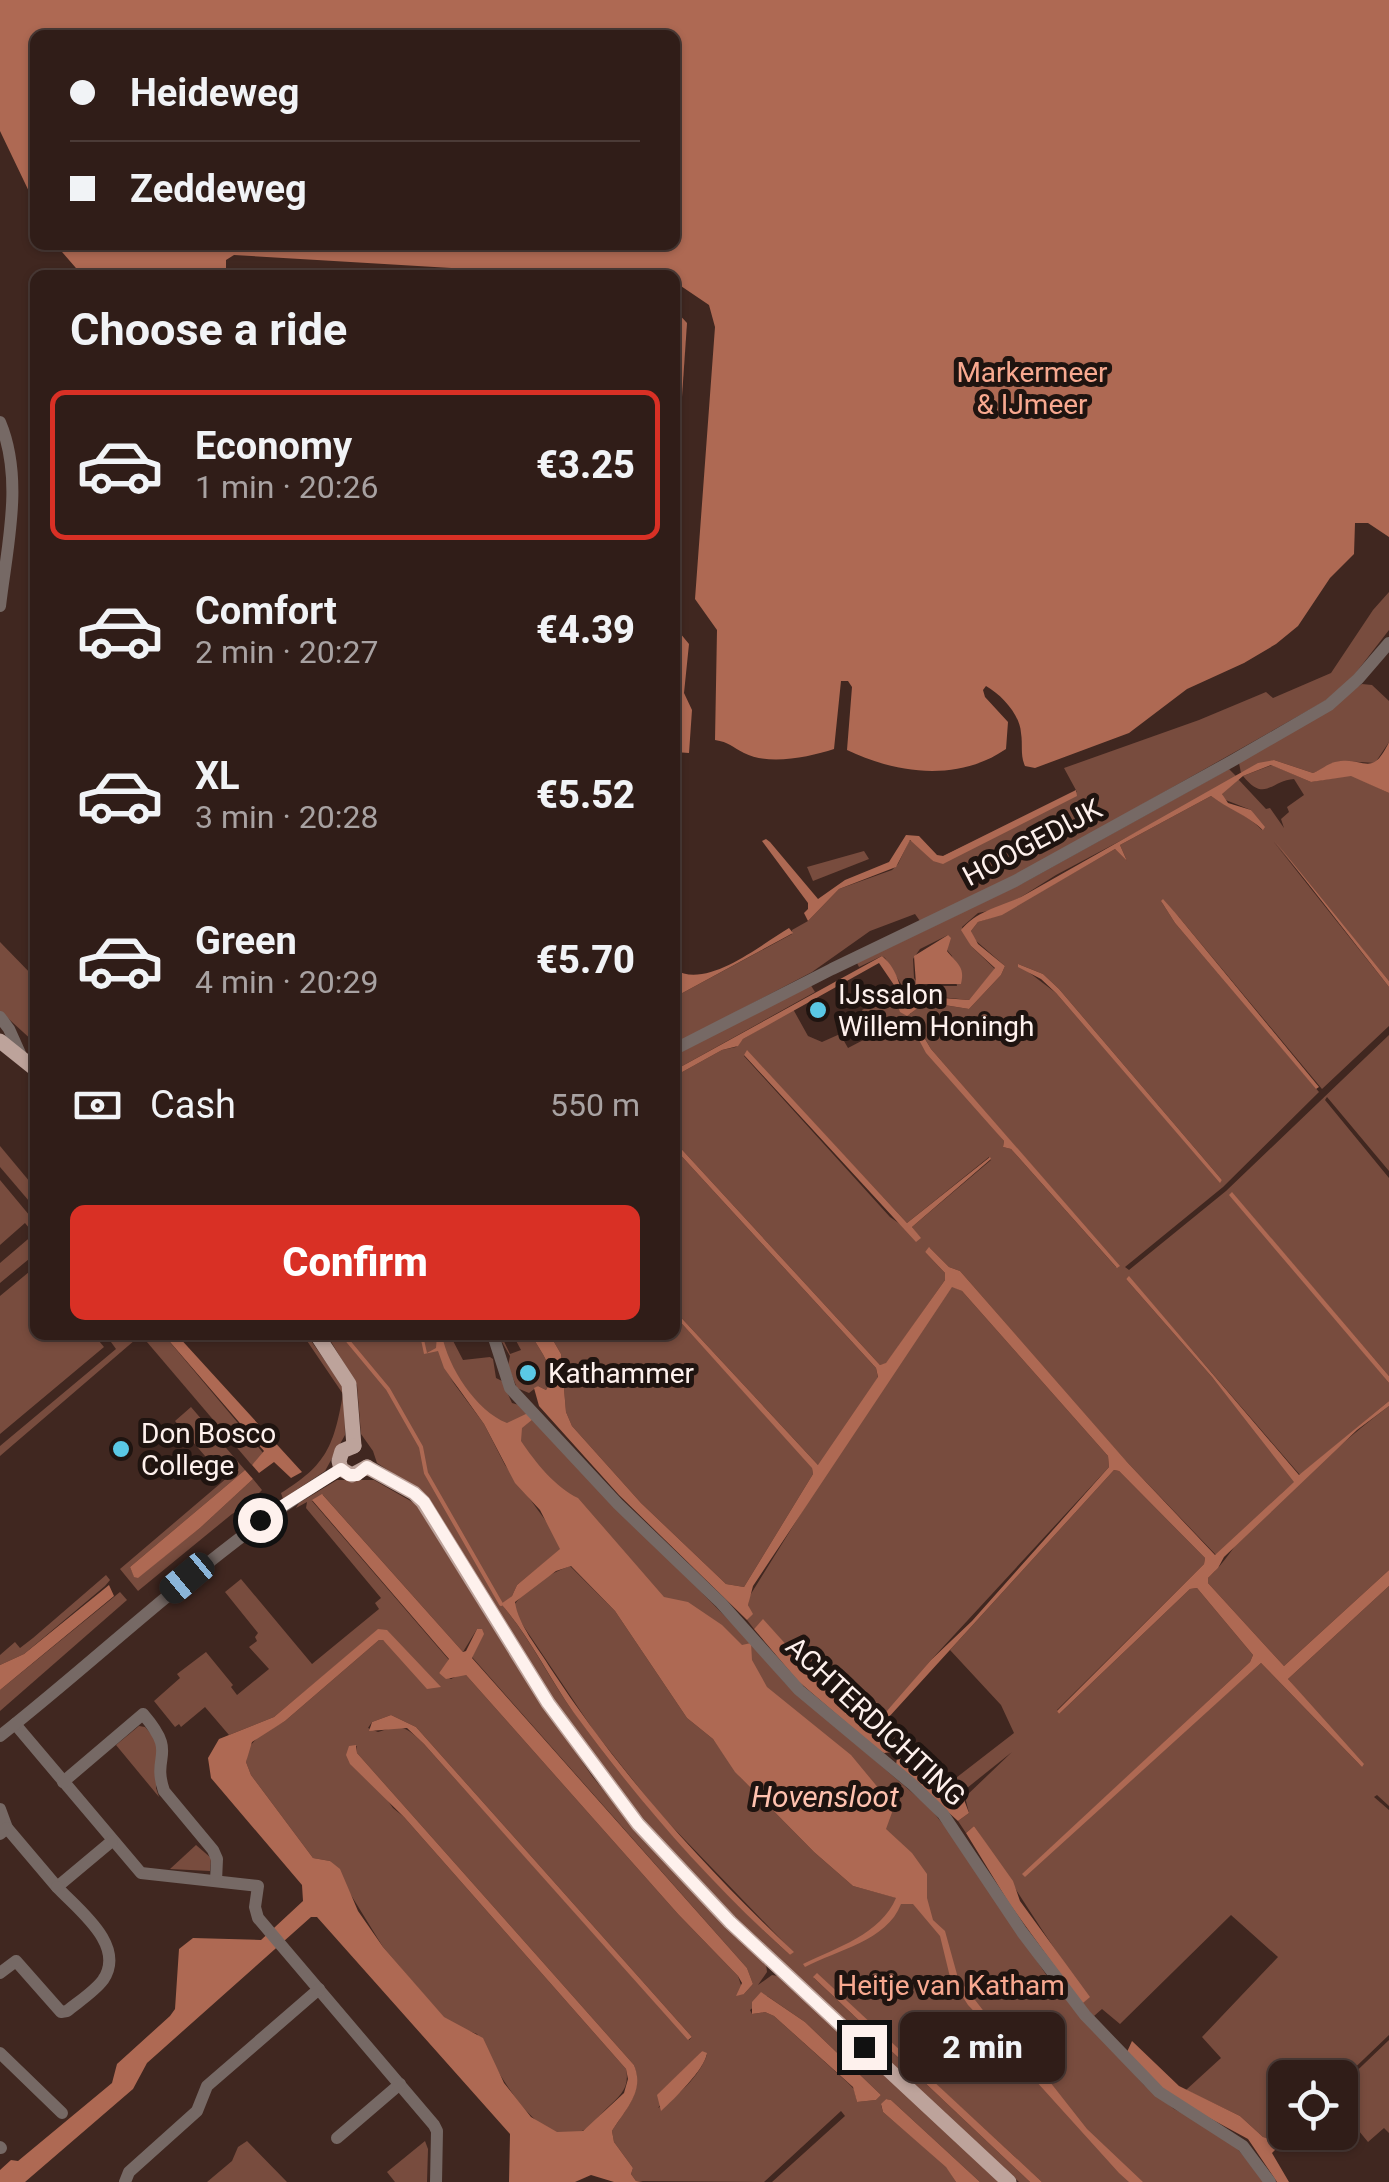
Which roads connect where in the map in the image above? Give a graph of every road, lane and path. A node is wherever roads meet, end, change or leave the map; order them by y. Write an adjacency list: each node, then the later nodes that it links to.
1 (0, 422): 2 (street)
2 (0, 606)
3 (1389, 643): 6 (street, HOOGEDIJK)
4 (0, 1017): 7 (street)
5 (0, 1041): 7 (main road)
6 (680, 1046)
7 (28, 1064)
8 (320, 1340): 10 (main road)
9 (495, 1340): 30 (street, ACHTERDICHTING)
10 (354, 1446): 11 (main road); 12 (main road)
11 (367, 1467): 12 (main road); 29 (main road)
12 (341, 1469): 13 (street)
13 (15, 1724): 14 (street); 15 (street)
14 (0, 1736)
15 (63, 1782): 18 (street); 19 (street)
16 (0, 1809): 17 (street)
17 (4, 1831): 20 (street)
18 (112, 1840): 19 (street); 20 (street)
19 (216, 1881): 22 (street)
20 (57, 1887): 21 (street)
21 (0, 1973)
22 (318, 1989): 24 (street); 27 (street)
23 (0, 2052): 25 (street)
24 (400, 2084): 26 (street); 28 (street)
25 (62, 2112)
26 (336, 2138)
27 (125, 2182)
28 (436, 2182)
29 (1009, 2182)
30 (1270, 2182)

